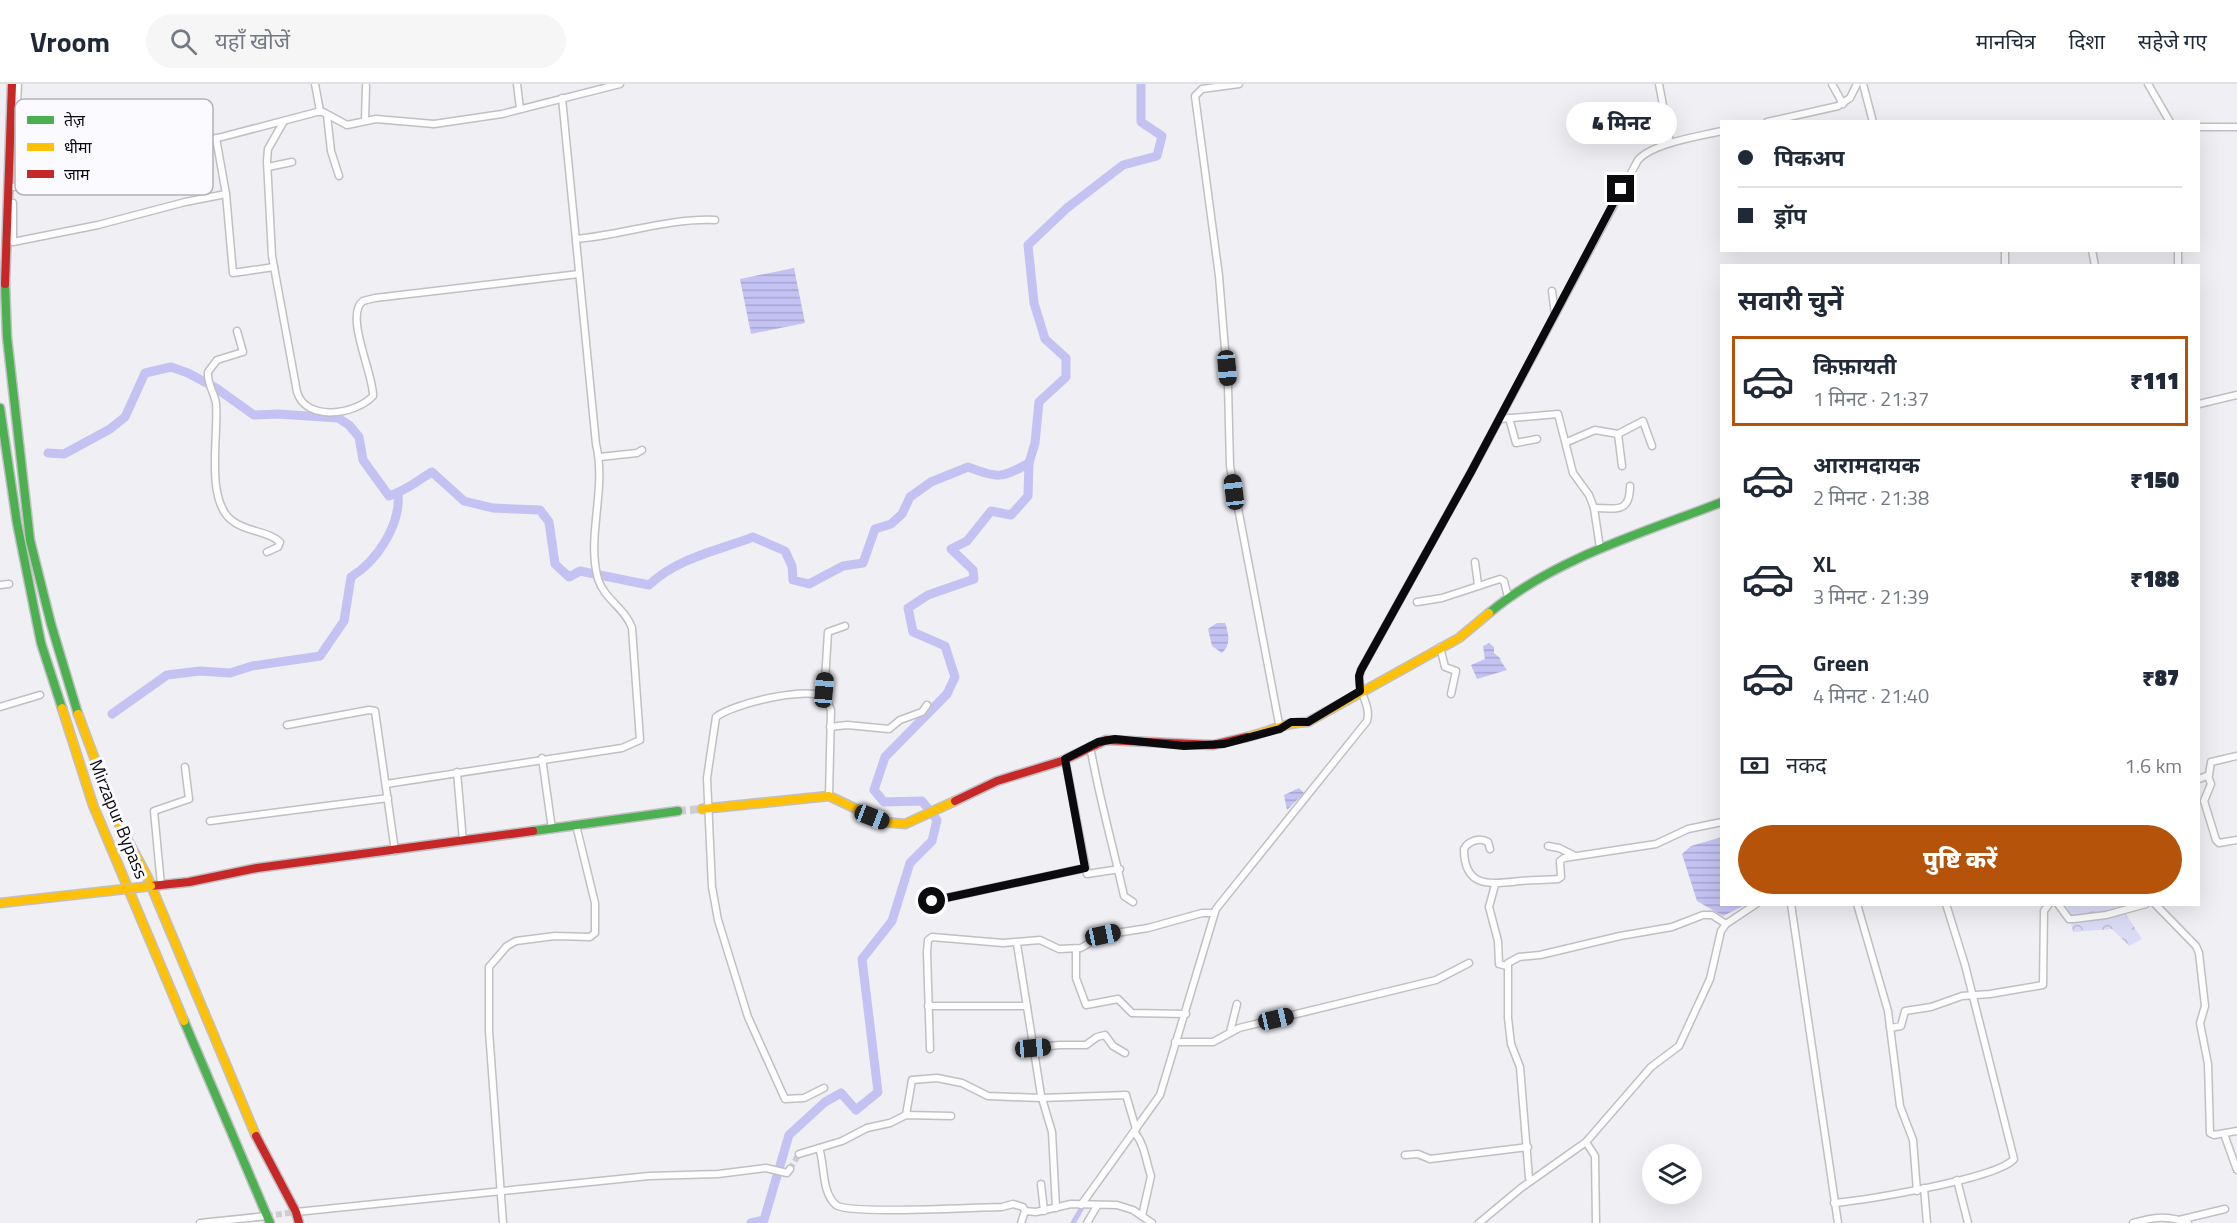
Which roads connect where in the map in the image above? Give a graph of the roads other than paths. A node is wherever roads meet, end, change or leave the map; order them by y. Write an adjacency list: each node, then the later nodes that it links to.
1 (12, 84): 103 (main road)
2 (18, 84): 14 (street)
3 (315, 84): 17 (street)
4 (517, 84): 16 (street)
5 (620, 84): 13 (street)
6 (1239, 84): 75 (street)
7 (1659, 84): 29 (street)
8 (1832, 84): 15 (street)
9 (1857, 84): 15 (street)
10 (1863, 84): 20 (street)
11 (2148, 84): 21 (street)
12 (366, 86): 23 (street)
13 (562, 98): 16 (street); 37 (street)
14 (17, 99)
15 (1843, 104): 19 (street)
16 (520, 109): 23 (street)
17 (320, 111): 18 (street); 22 (street)
18 (327, 115): 23 (street); 33 (street)
19 (1775, 120)
20 (1872, 120)
21 (2166, 120)
22 (284, 121): 27 (street); 32 (street)
23 (365, 121)
24 (2200, 127): 25 (street)
25 (2237, 127)
26 (1720, 131): 29 (street)
27 (216, 138): 28 (street); 35 (street)
28 (213, 139)
29 (1670, 143): 41 (street)
30 (15, 146): 34 (street)
31 (292, 162): 32 (street)
32 (268, 167): 38 (street)
33 (339, 176)
34 (13, 187): 35 (street)
35 (226, 194): 38 (street)
36 (715, 219): 37 (street)
37 (576, 239): 39 (street)
38 (274, 267): 39 (street)
39 (579, 274): 52 (street)
40 (1552, 291): 41 (street)
41 (1555, 314): 46 (street)
42 (237, 332): 58 (street)
43 (2237, 395): 44 (street)
44 (2200, 404)
45 (0, 408): 161 (main road, Mirzapur Bypass)
46 (1504, 419): 48 (street); 49 (street); 67 (street)
47 (1618, 434): 49 (street); 50 (street); 53 (street)
48 (1537, 439)
49 (1567, 442): 56 (street)
50 (1652, 446)
51 (642, 450): 52 (street)
52 (600, 457): 78 (street)
53 (1622, 466)
54 (1630, 486): 56 (street)
55 (1720, 503): 57 (main road)
56 (1594, 508): 57 (street)
57 (1599, 548): 63 (main road)
58 (267, 552)
59 (1475, 562): 62 (street)
60 (9, 584): 61 (street)
61 (0, 585)
62 (1478, 585): 63 (street); 64 (street)
63 (1508, 597): 66 (main road)
64 (1417, 602)
65 (845, 626): 70 (street)
66 (1440, 647): 67 (main road); 68 (street)
67 (1363, 690): 75 (main road); 115 (street)
68 (1451, 694)
69 (40, 695): 72 (street)
70 (824, 696): 74 (street); 87 (street)
71 (927, 705): 74 (street)
72 (0, 707)
73 (286, 724): 84 (street)
74 (830, 727): 85 (street)
75 (1280, 729): 76 (main road)
76 (1090, 746): 79 (main road); 100 (street)
77 (2237, 756): 82 (street)
78 (542, 758): 81 (street); 92 (street)
79 (1065, 759): 85 (main road); 99 (street)
80 (185, 767): 101 (street)
81 (457, 772): 84 (street); 94 (street)
82 (2208, 776): 83 (street); 93 (street)
83 (2200, 779)
84 (386, 784): 86 (street)
85 (829, 796): 87 (main road)
86 (388, 798): 89 (street); 97 (street)
87 (706, 809): 132 (street)
88 (678, 811): 91 (main road)
89 (210, 821)
90 (1720, 822): 98 (street)
91 (576, 825): 92 (main road); 150 (street)
92 (552, 829): 94 (main road)
93 (2237, 840)
94 (463, 841): 97 (main road)
95 (1548, 846): 98 (street)
96 (1490, 849): 102 (street)
97 (395, 851): 101 (main road)
98 (1573, 856): 102 (street)
99 (1085, 868): 100 (street); 104 (street)
100 (1120, 869): 105 (street)
101 (161, 885): 103 (main road)
102 (1495, 885): 120 (street)
103 (151, 886): 106 (main road, bridge); 159 (main road)
104 (932, 901)
105 (1133, 902)
106 (0, 903)
107 (1753, 906): 116 (street)
108 (1791, 906): 152 (street)
109 (1858, 906): 126 (street)
110 (1947, 906): 121 (street)
111 (2048, 906): 121 (street)
112 (2059, 906): 113 (street)
113 (2139, 906)
114 (2158, 906): 138 (street)
115 (1214, 913): 118 (street); 125 (street)
116 (1726, 924): 120 (street); 139 (street)
117 (1017, 944): 118 (street); 123 (street); 124 (street)
118 (1076, 949): 125 (street)
119 (1469, 963): 127 (street)
120 (1507, 966): 140 (street)
121 (1972, 994): 126 (street); 147 (street)
122 (1238, 1004): 127 (street)
123 (928, 1006): 124 (street); 130 (street)
124 (1027, 1006): 129 (street)
125 (1186, 1014): 128 (street)
126 (1890, 1028): 151 (street)
127 (1229, 1034): 128 (street)
128 (1178, 1042): 137 (street)
129 (1033, 1048): 131 (street); 133 (street)
130 (930, 1049)
131 (1125, 1053)
132 (824, 1088)
133 (1041, 1098): 134 (street); 137 (street); 155 (street)
134 (906, 1115): 135 (street); 141 (street)
135 (951, 1116)
136 (2237, 1131): 138 (street)
137 (1136, 1134): 153 (street); 160 (street)
138 (2224, 1134): 145 (street)
139 (1586, 1143): 146 (street); 170 (street)
140 (1528, 1147): 143 (street); 146 (street)
141 (819, 1148): 142 (street); 157 (street)
142 (799, 1154)
143 (1405, 1155)
144 (787, 1170): 150 (street)
145 (2237, 1170)
146 (1532, 1180): 169 (street)
147 (1957, 1180): 149 (street); 173 (street)
148 (1041, 1184): 158 (street)
149 (1924, 1188): 151 (street); 172 (street)
150 (500, 1190): 159 (street); 165 (street)
151 (1917, 1191): 152 (street)
152 (1834, 1203): 171 (street)
153 (1083, 1205): 154 (street); 155 (street)
154 (1096, 1206): 160 (street); 167 (street)
155 (1056, 1208): 158 (street)
156 (2225, 1209): 162 (street)
157 (1025, 1211): 158 (street); 166 (street)
158 (1044, 1211)
159 (296, 1212): 164 (main road)
160 (1142, 1216): 168 (street)
161 (268, 1219): 163 (street)
162 (2179, 1220): 174 (street); 175 (street)
163 (200, 1223)
164 (299, 1223)
165 (503, 1223)
166 (1021, 1223)
167 (1087, 1223)
168 (1152, 1223)
169 (1479, 1223)
170 (1596, 1223)
171 (1838, 1223)
172 (1926, 1223)
173 (1968, 1223)
174 (2133, 1223)
175 (2188, 1223)

